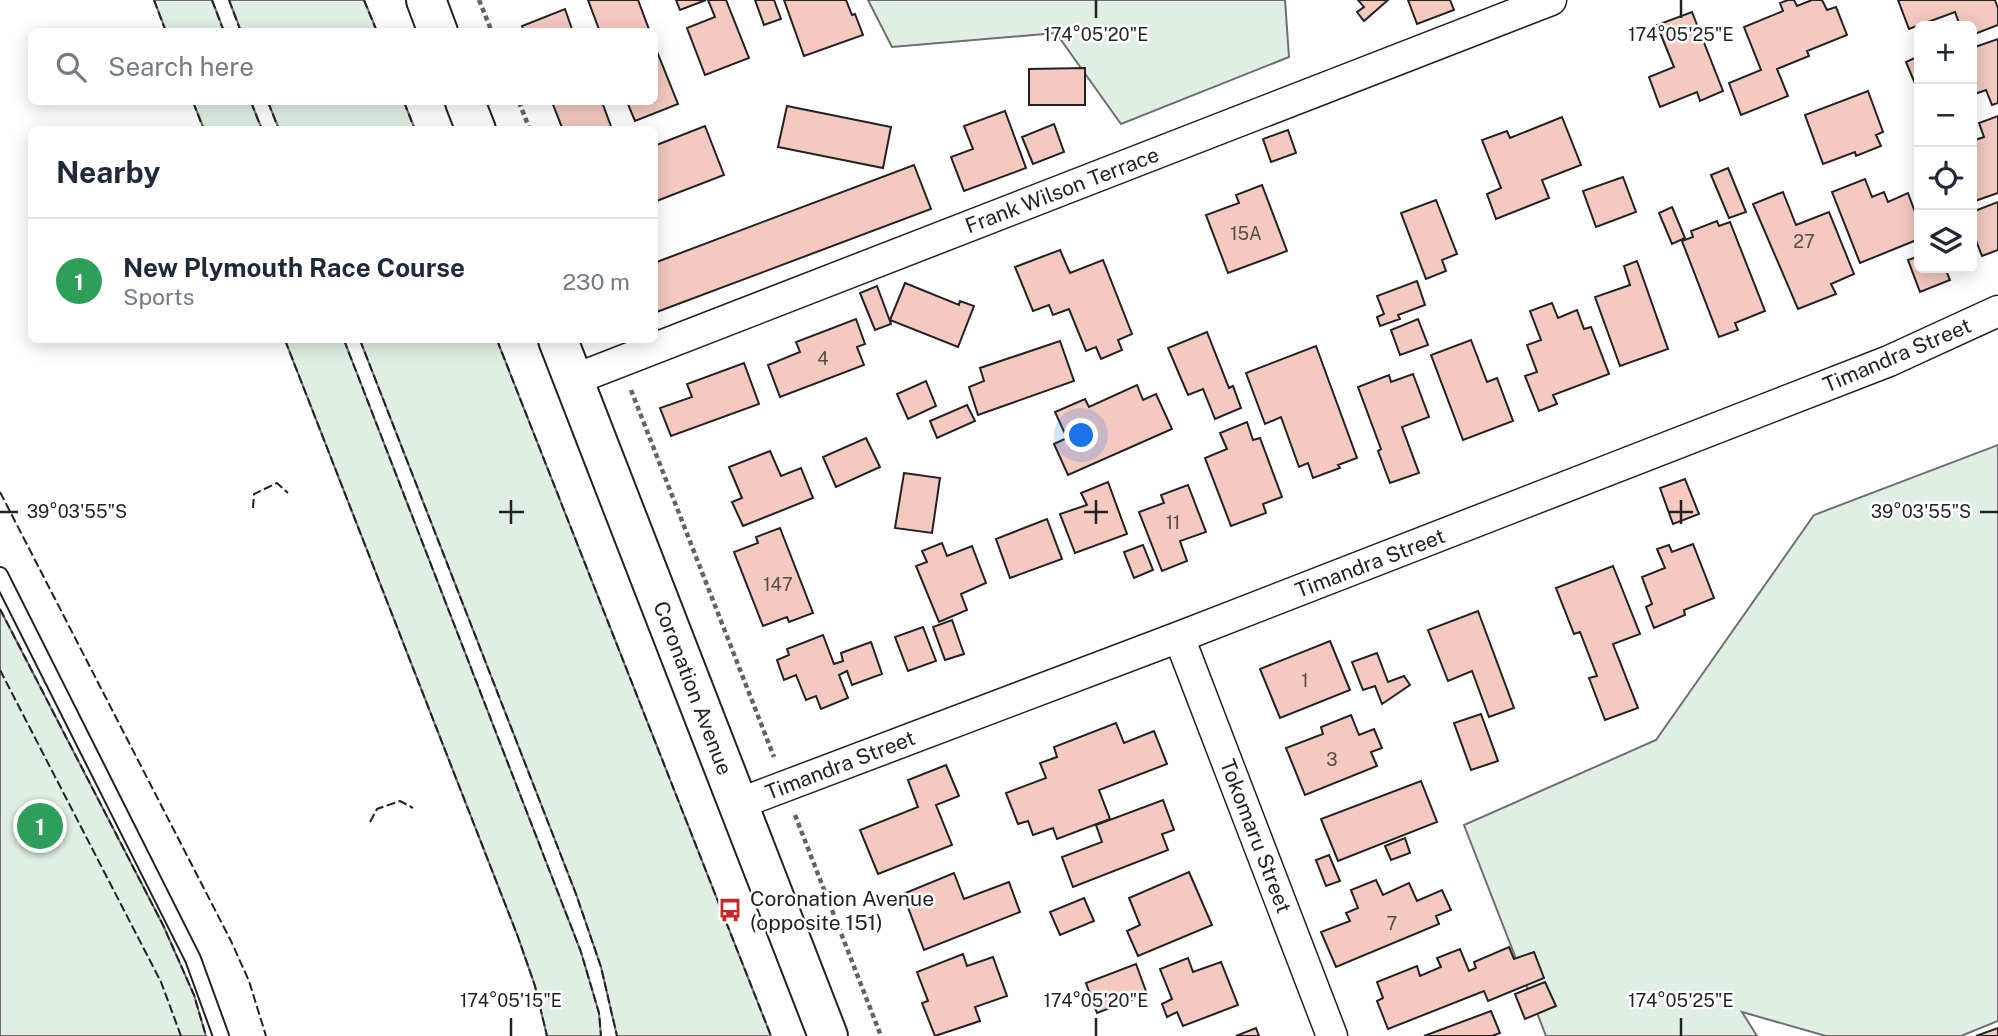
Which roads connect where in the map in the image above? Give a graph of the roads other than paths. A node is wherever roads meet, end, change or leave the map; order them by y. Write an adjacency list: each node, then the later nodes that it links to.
1 (426, 0): 3 (highway)
2 (1551, 0): 8 (street, Frank Wilson Terrace)
3 (436, 28)
4 (466, 105): 5 (highway)
5 (474, 126)
6 (1998, 311): 10 (street, Timandra Street)
7 (559, 343): 8 (highway, Coronation Avenue)
8 (573, 380): 11 (highway, Coronation Avenue)
9 (0, 575): 12 (lane)
10 (1179, 637): 11 (street, Timandra Street); 14 (street, Tokomaru Street)
11 (738, 804): 13 (highway, Coronation Avenue)
12 (221, 1036)
13 (828, 1036)
14 (1332, 1036)

